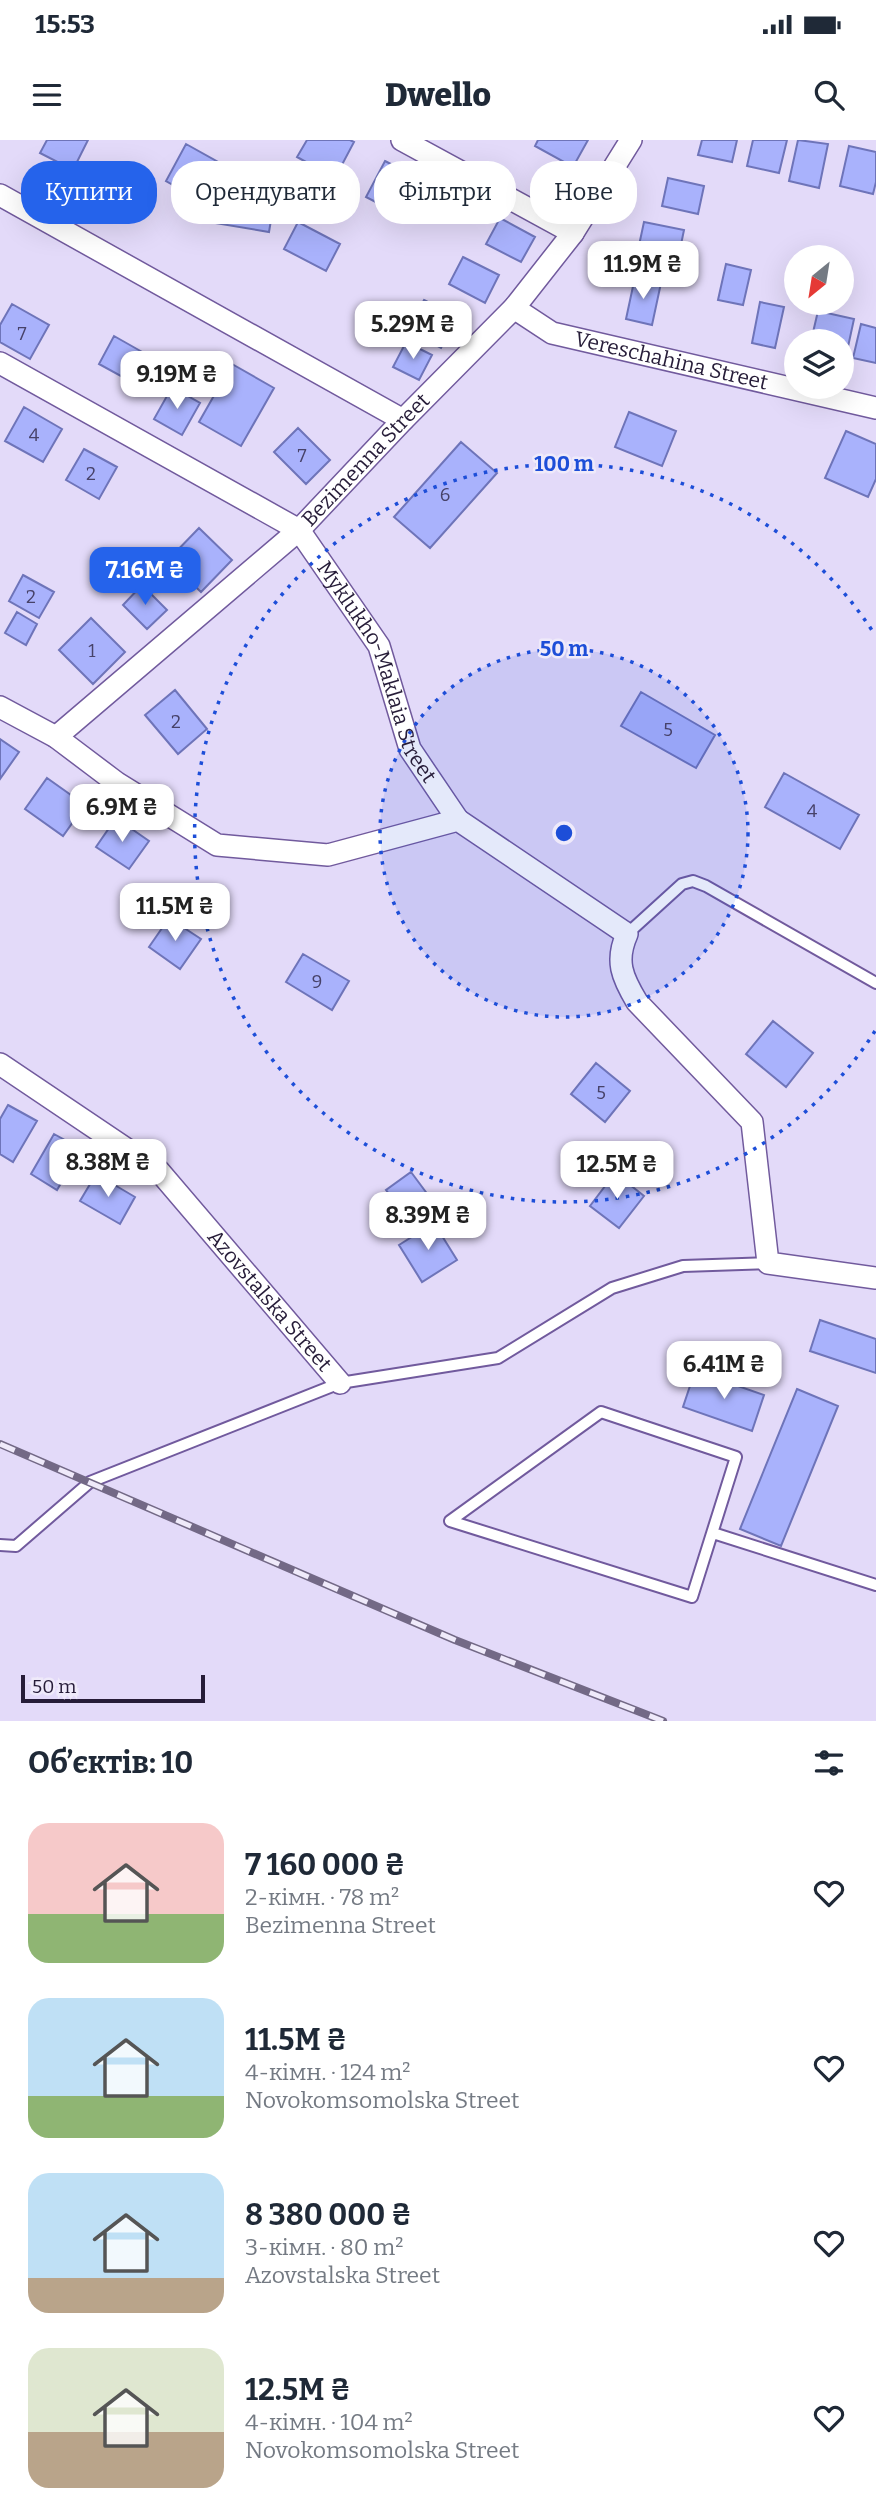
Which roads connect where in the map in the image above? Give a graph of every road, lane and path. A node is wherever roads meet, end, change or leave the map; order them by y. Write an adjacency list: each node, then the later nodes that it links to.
1 (402, 140): 4 (street)
2 (631, 140): 4 (street, Bezimenna Street)
3 (0, 195): 8 (street)
4 (573, 233): 5 (street, Bezimenna Street)
5 (514, 308): 7 (street, Vereschahina Street); 8 (street, Bezimenna Street)
6 (0, 363): 9 (street, Myklukho-Maklaia Street)
7 (876, 408)
8 (403, 420): 9 (street, Bezimenna Street)
9 (299, 530): 11 (street, Bezimenna Street); 12 (street, Myklukho-Maklaia Street)
10 (0, 707): 11 (street)
11 (56, 737): 12 (street)
12 (458, 820): 13 (street)
13 (627, 933): 14 (lane); 16 (street)
14 (876, 983)
15 (0, 1064): 18 (street, Azovstalska Street)
16 (768, 1263): 17 (street); 18 (lane)
17 (876, 1278)
18 (340, 1383): 20 (lane)
19 (713, 1533): 19 (lane); 21 (lane)
20 (0, 1545)
21 (876, 1585)

